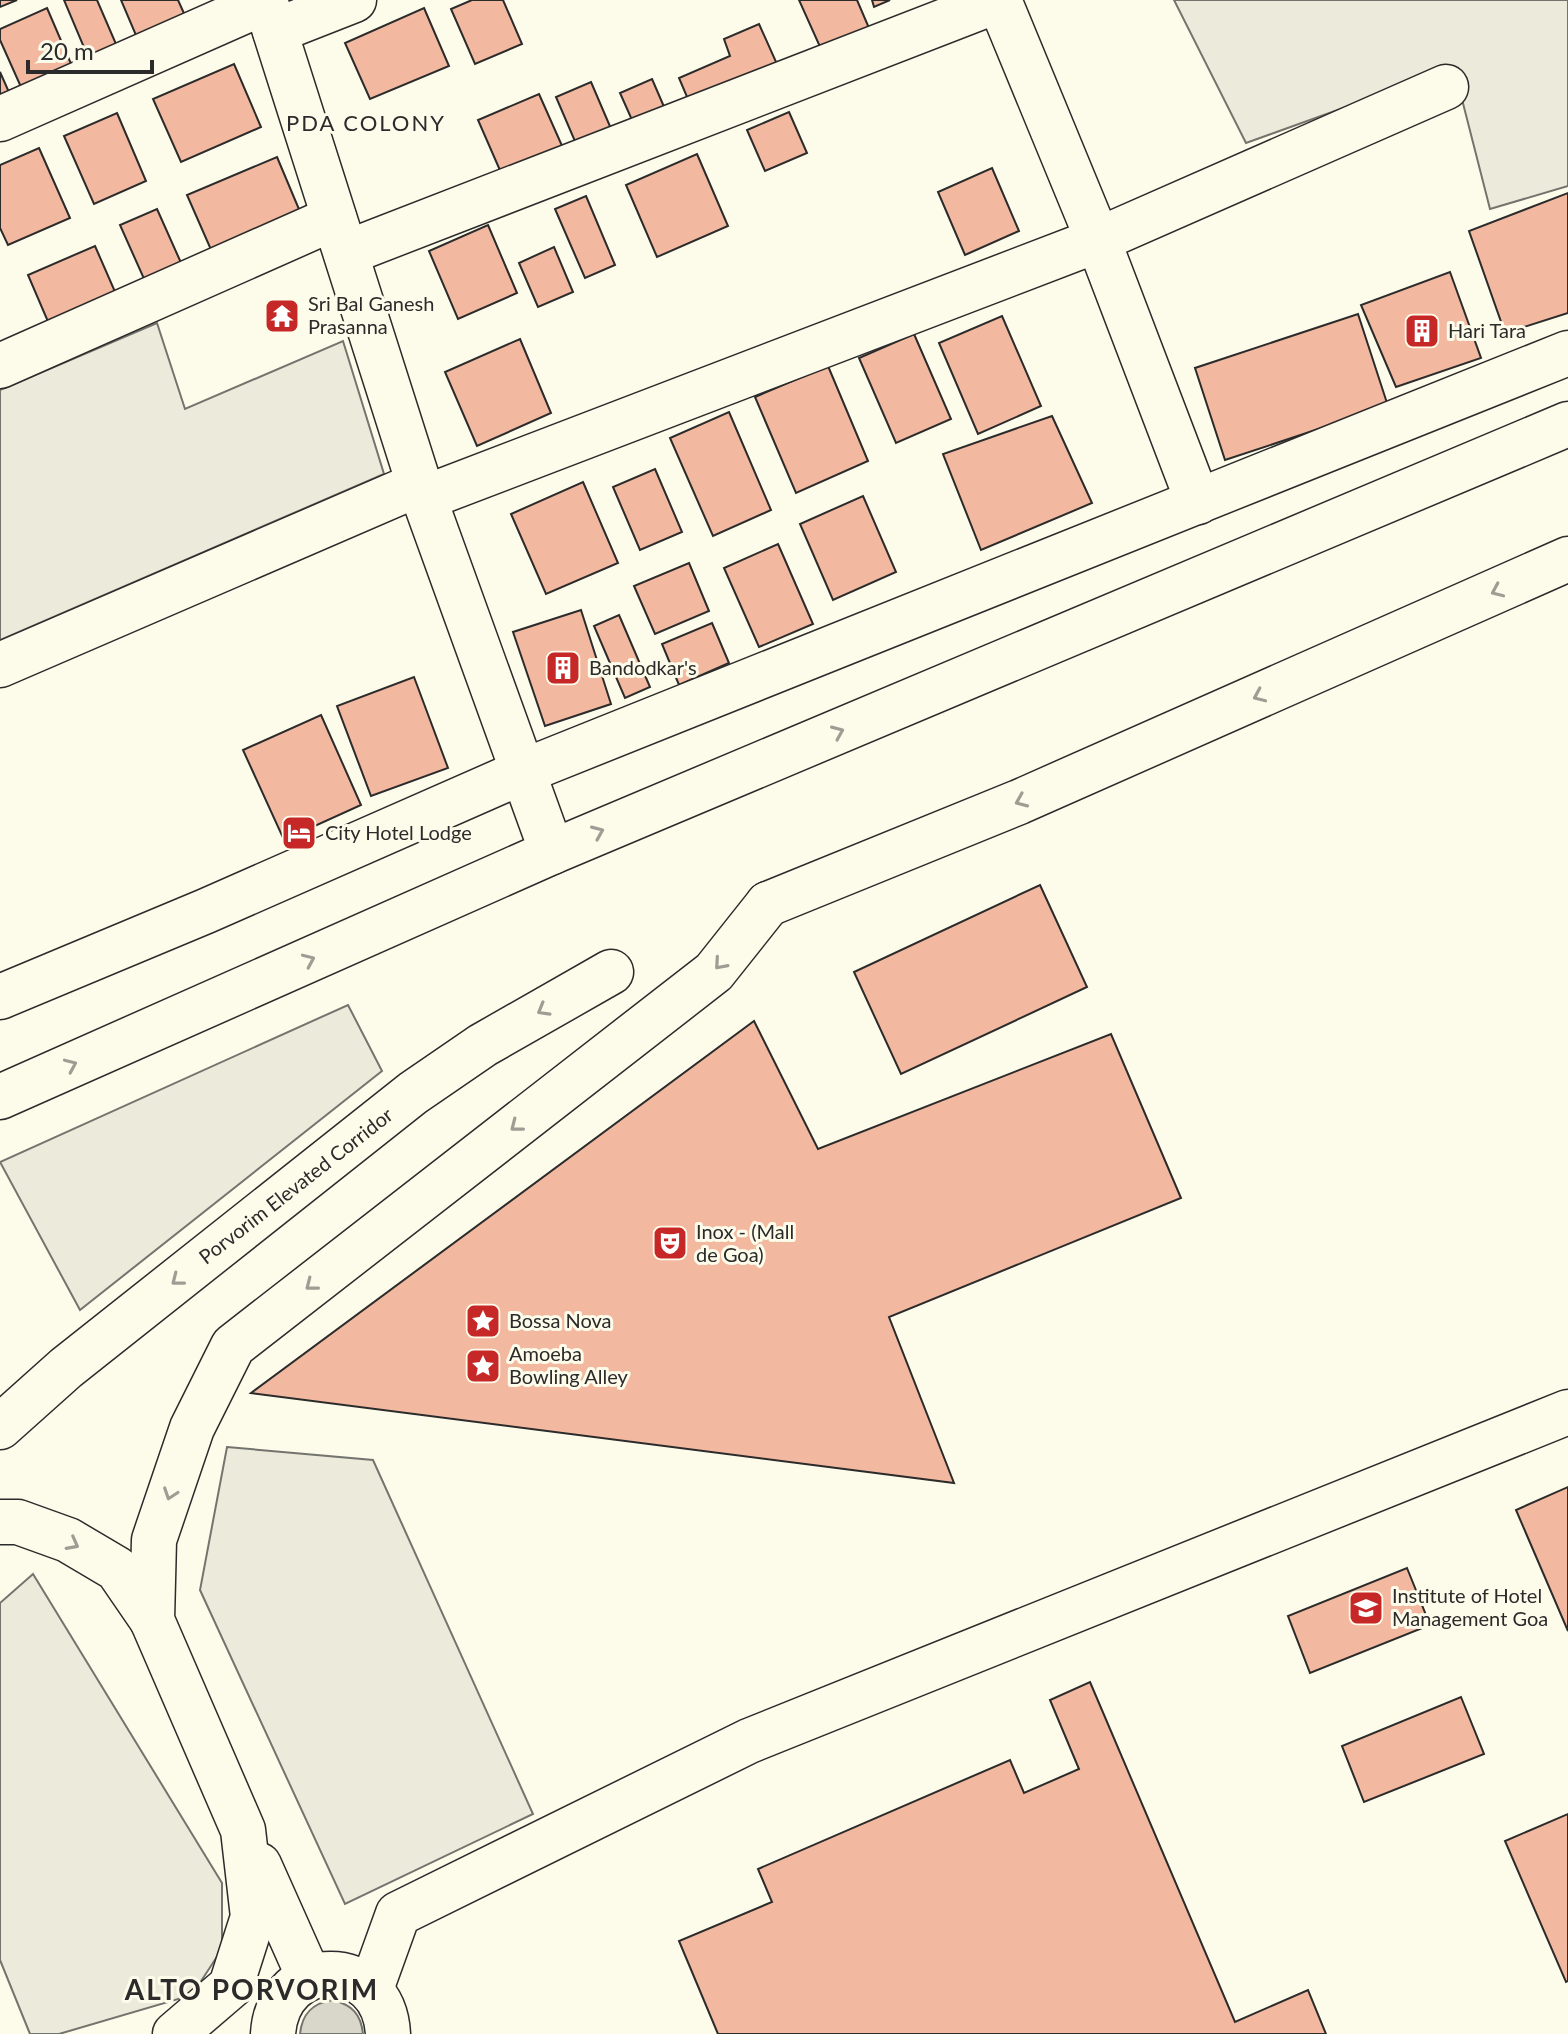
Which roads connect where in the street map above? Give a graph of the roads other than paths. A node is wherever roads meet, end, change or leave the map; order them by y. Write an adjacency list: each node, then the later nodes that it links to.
1 (354, 0): 3 (main road)
2 (999, 0): 6 (main road); 7 (main road)
3 (268, 11): 5 (main road); 6 (main road)
4 (1446, 87): 7 (main road)
5 (0, 119)
6 (340, 235): 9 (main road); 11 (main road)
7 (1098, 240): 11 (main road); 12 (main road)
8 (1568, 353): 12 (main road)
9 (0, 366)
10 (1568, 424): 16 (main road, one-way to 10)
11 (421, 491): 14 (main road); 15 (main road)
12 (1198, 502): 15 (main road)
13 (1568, 559): 23 (main road, one-way to 23)
14 (0, 665)
15 (522, 772): 16 (main road); 18 (main road)
16 (552, 852): 19 (main road, one-way to 16)
17 (611, 972): 21 (main road, Porvorim Elevated Corridor, one-way to 21)
18 (0, 997)
19 (0, 1097)
20 (1568, 1412): 26 (main road)
21 (0, 1427)
22 (0, 1522): 23 (main road, one-way to 23)
23 (152, 1620): 24 (main road)
24 (243, 1830): 25 (main road); 27 (main road)
25 (309, 1977): 26 (main road); 28 (main road)
26 (371, 1989): 29 (main road)
27 (175, 2034)
28 (273, 2034)
29 (388, 2034)

